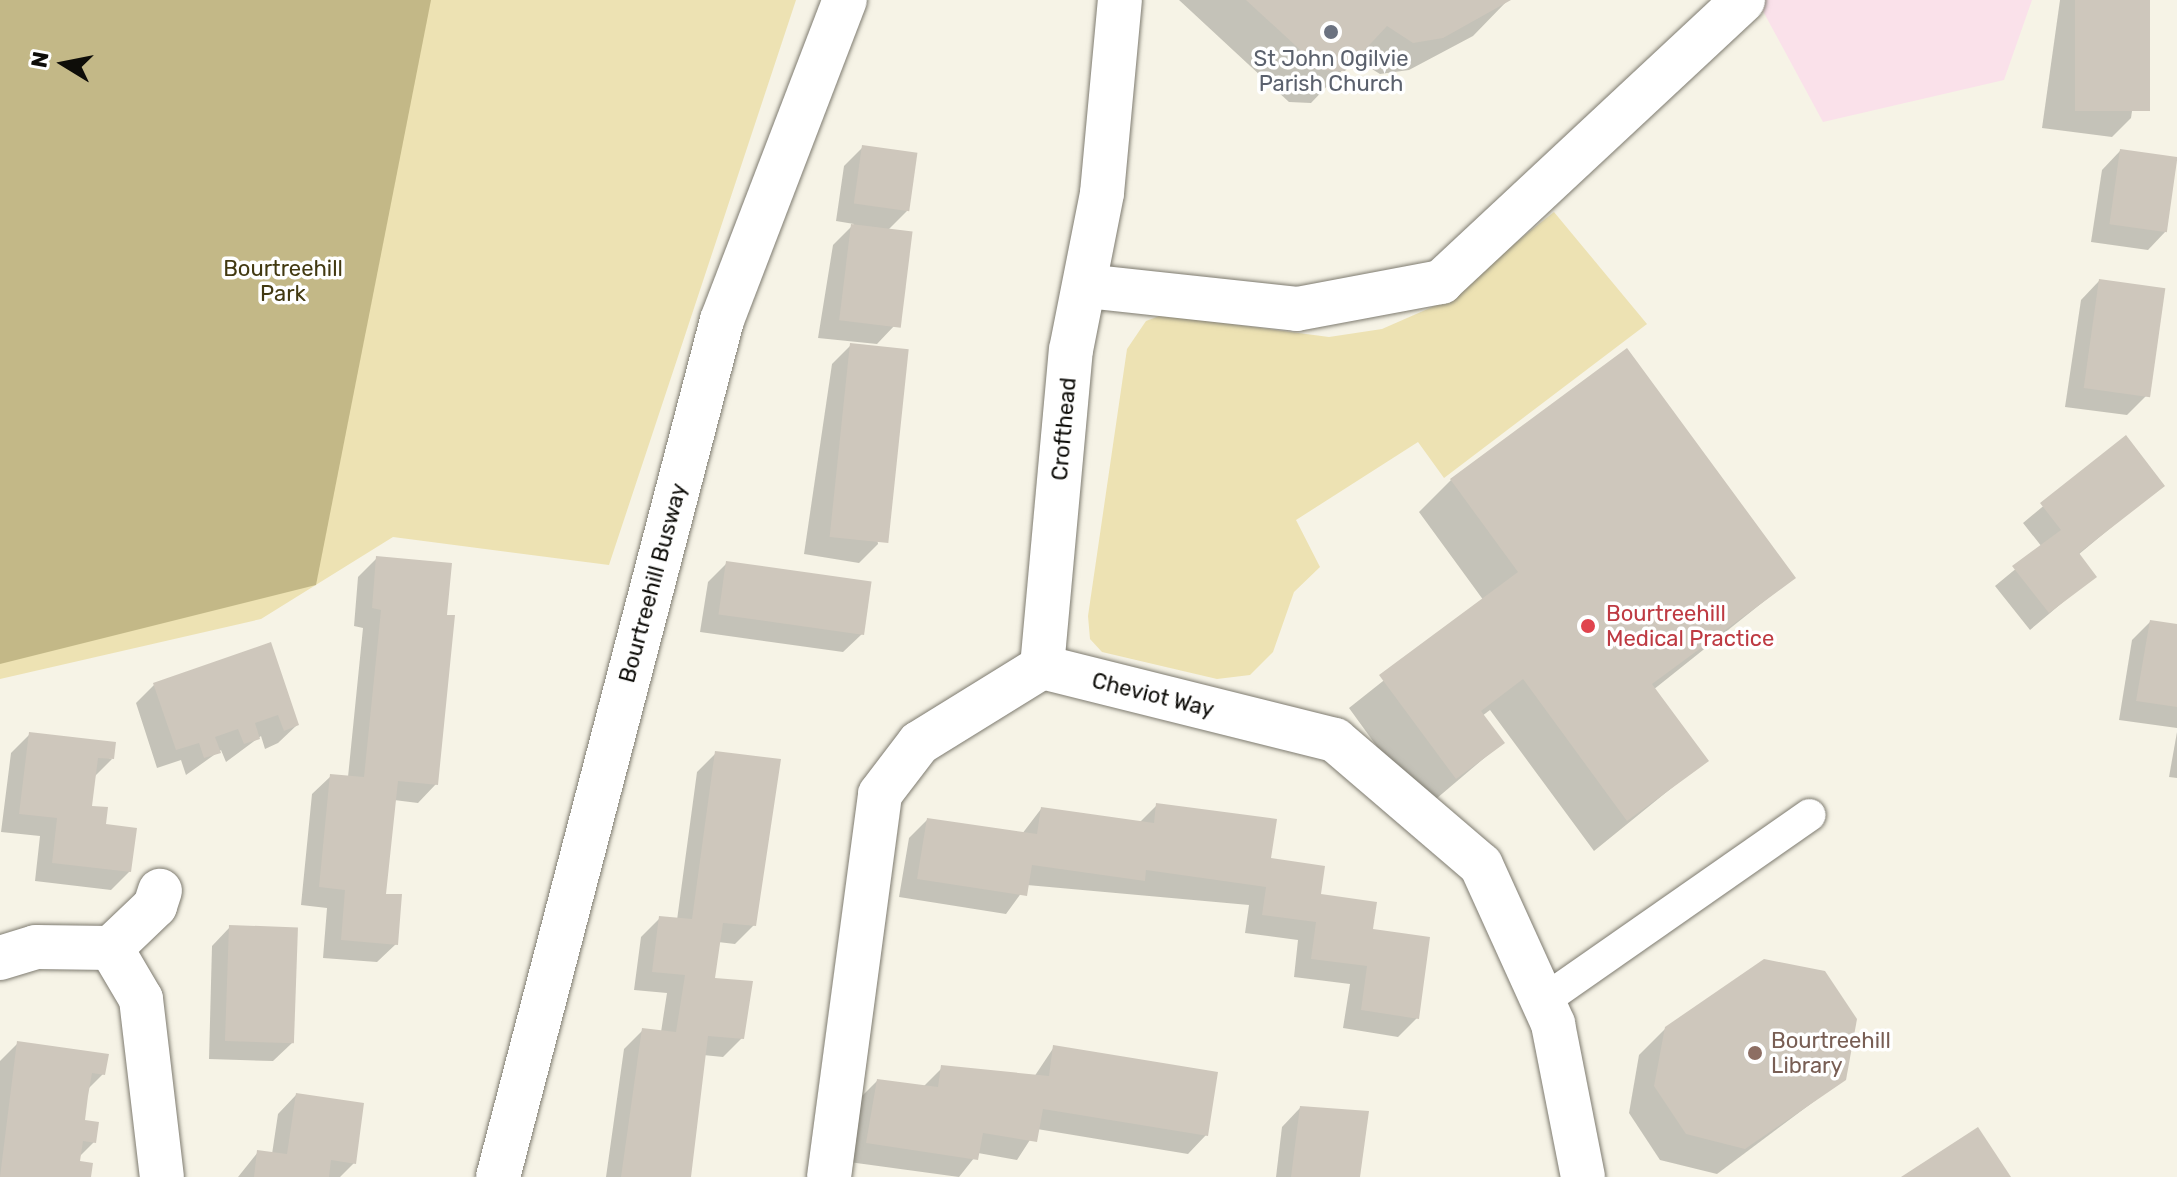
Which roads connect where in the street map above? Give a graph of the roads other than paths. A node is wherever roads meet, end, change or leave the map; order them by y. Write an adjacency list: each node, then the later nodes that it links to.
1 (845, 0): 12 (street, Bourtreehill Busway)
2 (1120, 0): 4 (street, Crofthead)
3 (1743, 0): 4 (street)
4 (1086, 286): 5 (street, Crofthead)
5 (1042, 667): 10 (street, Cheviot Way); 13 (street)
6 (1810, 815): 10 (lane)
7 (160, 891): 8 (street)
8 (111, 948): 9 (street); 11 (street)
9 (0, 958)
10 (1543, 1001): 14 (street, Cheviot Way)
11 (162, 1177)
12 (498, 1177)
13 (829, 1177)
14 (1583, 1177)

